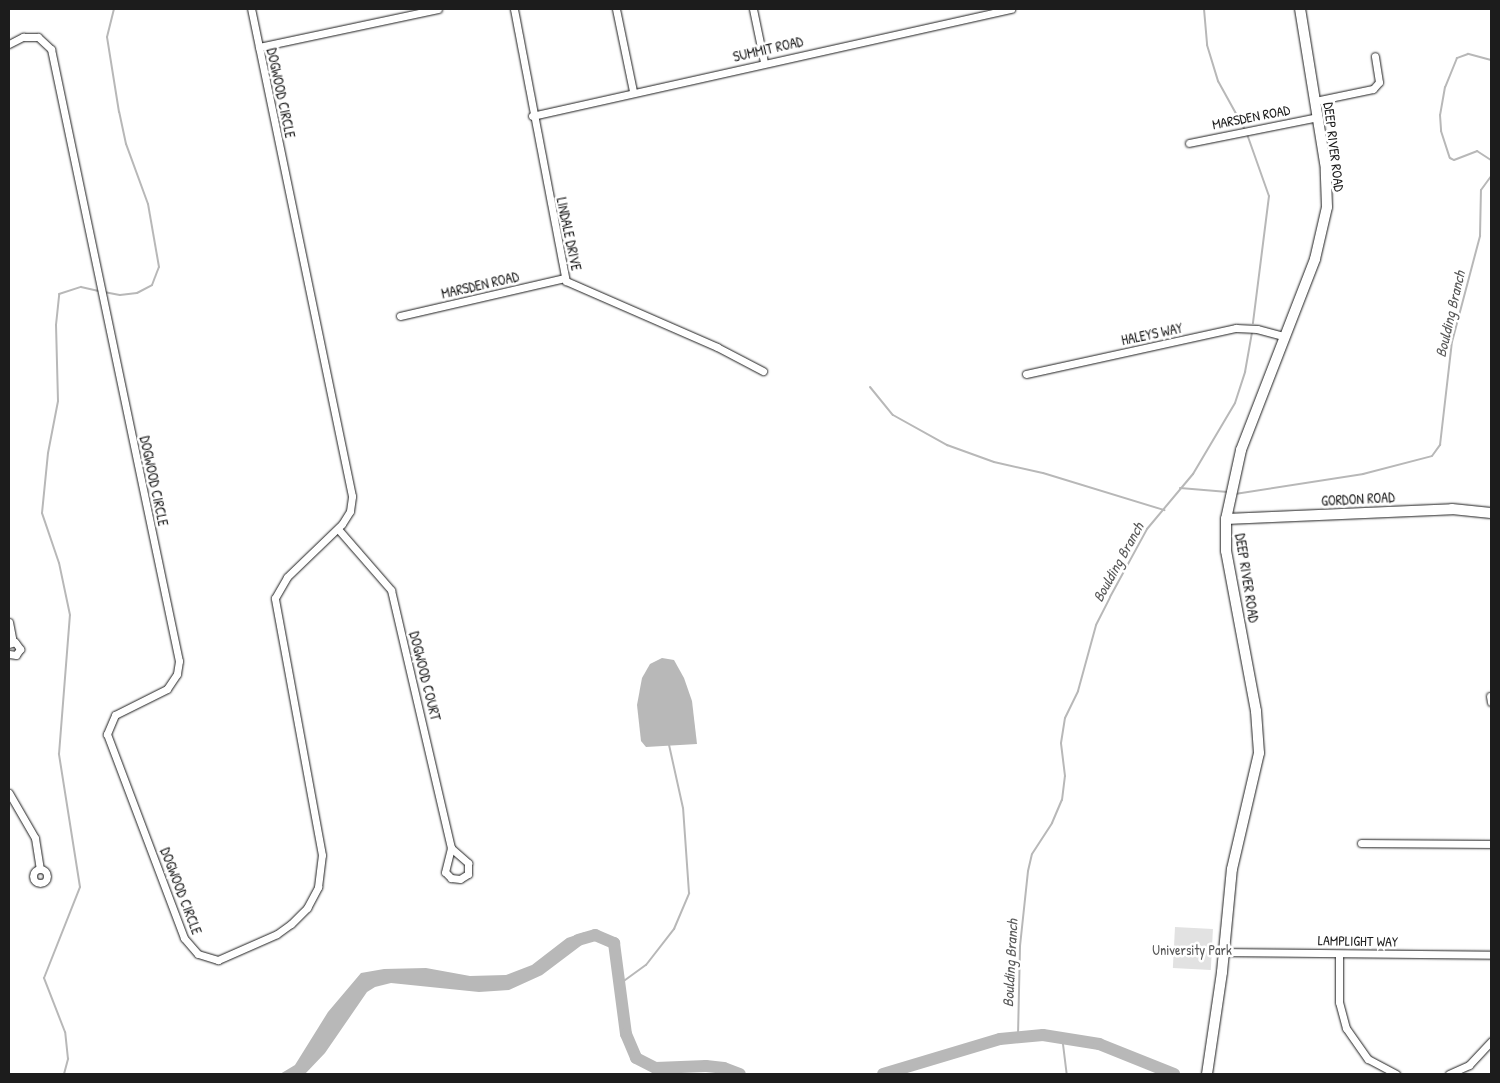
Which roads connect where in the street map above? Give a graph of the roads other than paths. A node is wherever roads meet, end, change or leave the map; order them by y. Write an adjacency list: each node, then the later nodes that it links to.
1 (251, 9): 9 (street, DOGWOOD CIRCLE)
2 (438, 9): 9 (street)
3 (514, 9): 14 (street, LINDALE DRIVE)
4 (616, 9): 12 (street)
5 (753, 9): 11 (street)
6 (1011, 9): 11 (street, SUMMIT ROAD)
7 (1300, 9): 13 (street, DEEP RIVER ROAD)
8 (9, 44): 24 (street, DOGWOOD CIRCLE)
9 (259, 47): 24 (street, DOGWOOD CIRCLE)
10 (1375, 56): 13 (street)
11 (764, 62): 12 (street, SUMMIT ROAD)
12 (633, 91): 14 (street, SUMMIT ROAD)
13 (1315, 101): 15 (street, DEEP RIVER ROAD)
14 (532, 116): 17 (street, LINDALE DRIVE)
15 (1318, 117): 16 (street, MARSDEN ROAD); 19 (street, DEEP RIVER ROAD)
16 (1189, 143)
17 (565, 278): 18 (street, MARSDEN ROAD); 20 (street, LINDALE DRIVE)
18 (400, 316)
19 (1284, 336): 21 (street, HALEYS WAY); 23 (street, DEEP RIVER ROAD)
20 (763, 371)
21 (1026, 374)
22 (1491, 512): 23 (street, GORDON ROAD)
23 (1226, 519): 33 (street, DEEP RIVER ROAD)
24 (338, 529): 31 (street, DOGWOOD COURT)
25 (9, 622): 26 (street)
26 (11, 643): 27 (street)
27 (9, 654)
28 (9, 793): 32 (street)
29 (1361, 843): 30 (street)
30 (1491, 844)
31 (452, 848): 31 (street, DOGWOOD COURT)
32 (40, 869)
33 (1224, 952): 34 (street, LAMPLIGHT WAY); 37 (street, DEEP RIVER ROAD)
34 (1339, 954): 35 (street, LAMPLIGHT WAY); 38 (street)
35 (1491, 955)
36 (1491, 1042): 39 (street)
37 (1206, 1074)
38 (1396, 1074)
39 (1449, 1074)

